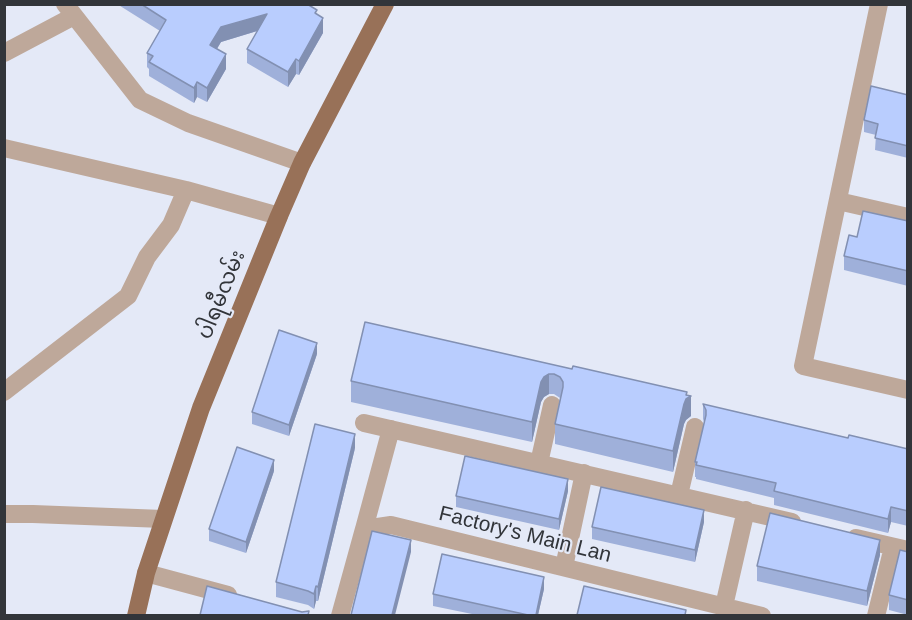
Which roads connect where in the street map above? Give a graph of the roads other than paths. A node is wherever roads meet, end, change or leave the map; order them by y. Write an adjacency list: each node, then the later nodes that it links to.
1 (385, 4): 6 (main road, ပါရမီလမ်း)
2 (879, 4): 8 (street)
3 (70, 10): 4 (street); 6 (street)
4 (4, 53)
5 (4, 148): 7 (street)
6 (302, 163): 9 (main road, ပါရမီလမ်း)
7 (186, 190): 9 (street); 12 (street)
8 (838, 201): 10 (street); 11 (street)
9 (279, 216): 22 (main road, ပါရမီလမ်း)
10 (908, 217)
11 (908, 390)
12 (4, 392)
13 (552, 405): 17 (street)
14 (364, 423): 16 (street)
15 (695, 427): 19 (street)
16 (391, 429): 17 (street); 24 (street)
17 (539, 463): 18 (street)
18 (584, 473): 19 (street); 27 (street)
19 (679, 495): 20 (street)
20 (746, 510): 23 (street); 30 (street)
21 (4, 514): 22 (street)
22 (163, 519): 28 (main road, ပါရမီလမ်း)
23 (814, 527)
24 (364, 529): 27 (street, Factory's Main Lan); 32 (street)
25 (836, 533): 26 (street)
26 (900, 549): 34 (street)
27 (564, 567): 30 (street, Factory's Main Lan)
28 (146, 573): 29 (street); 31 (main road, ပါရမီလမ်း)
29 (248, 600)
30 (724, 606): 33 (street, Factory's Main Lan)
31 (136, 615)
32 (340, 615)
33 (762, 615)
34 (876, 615)

